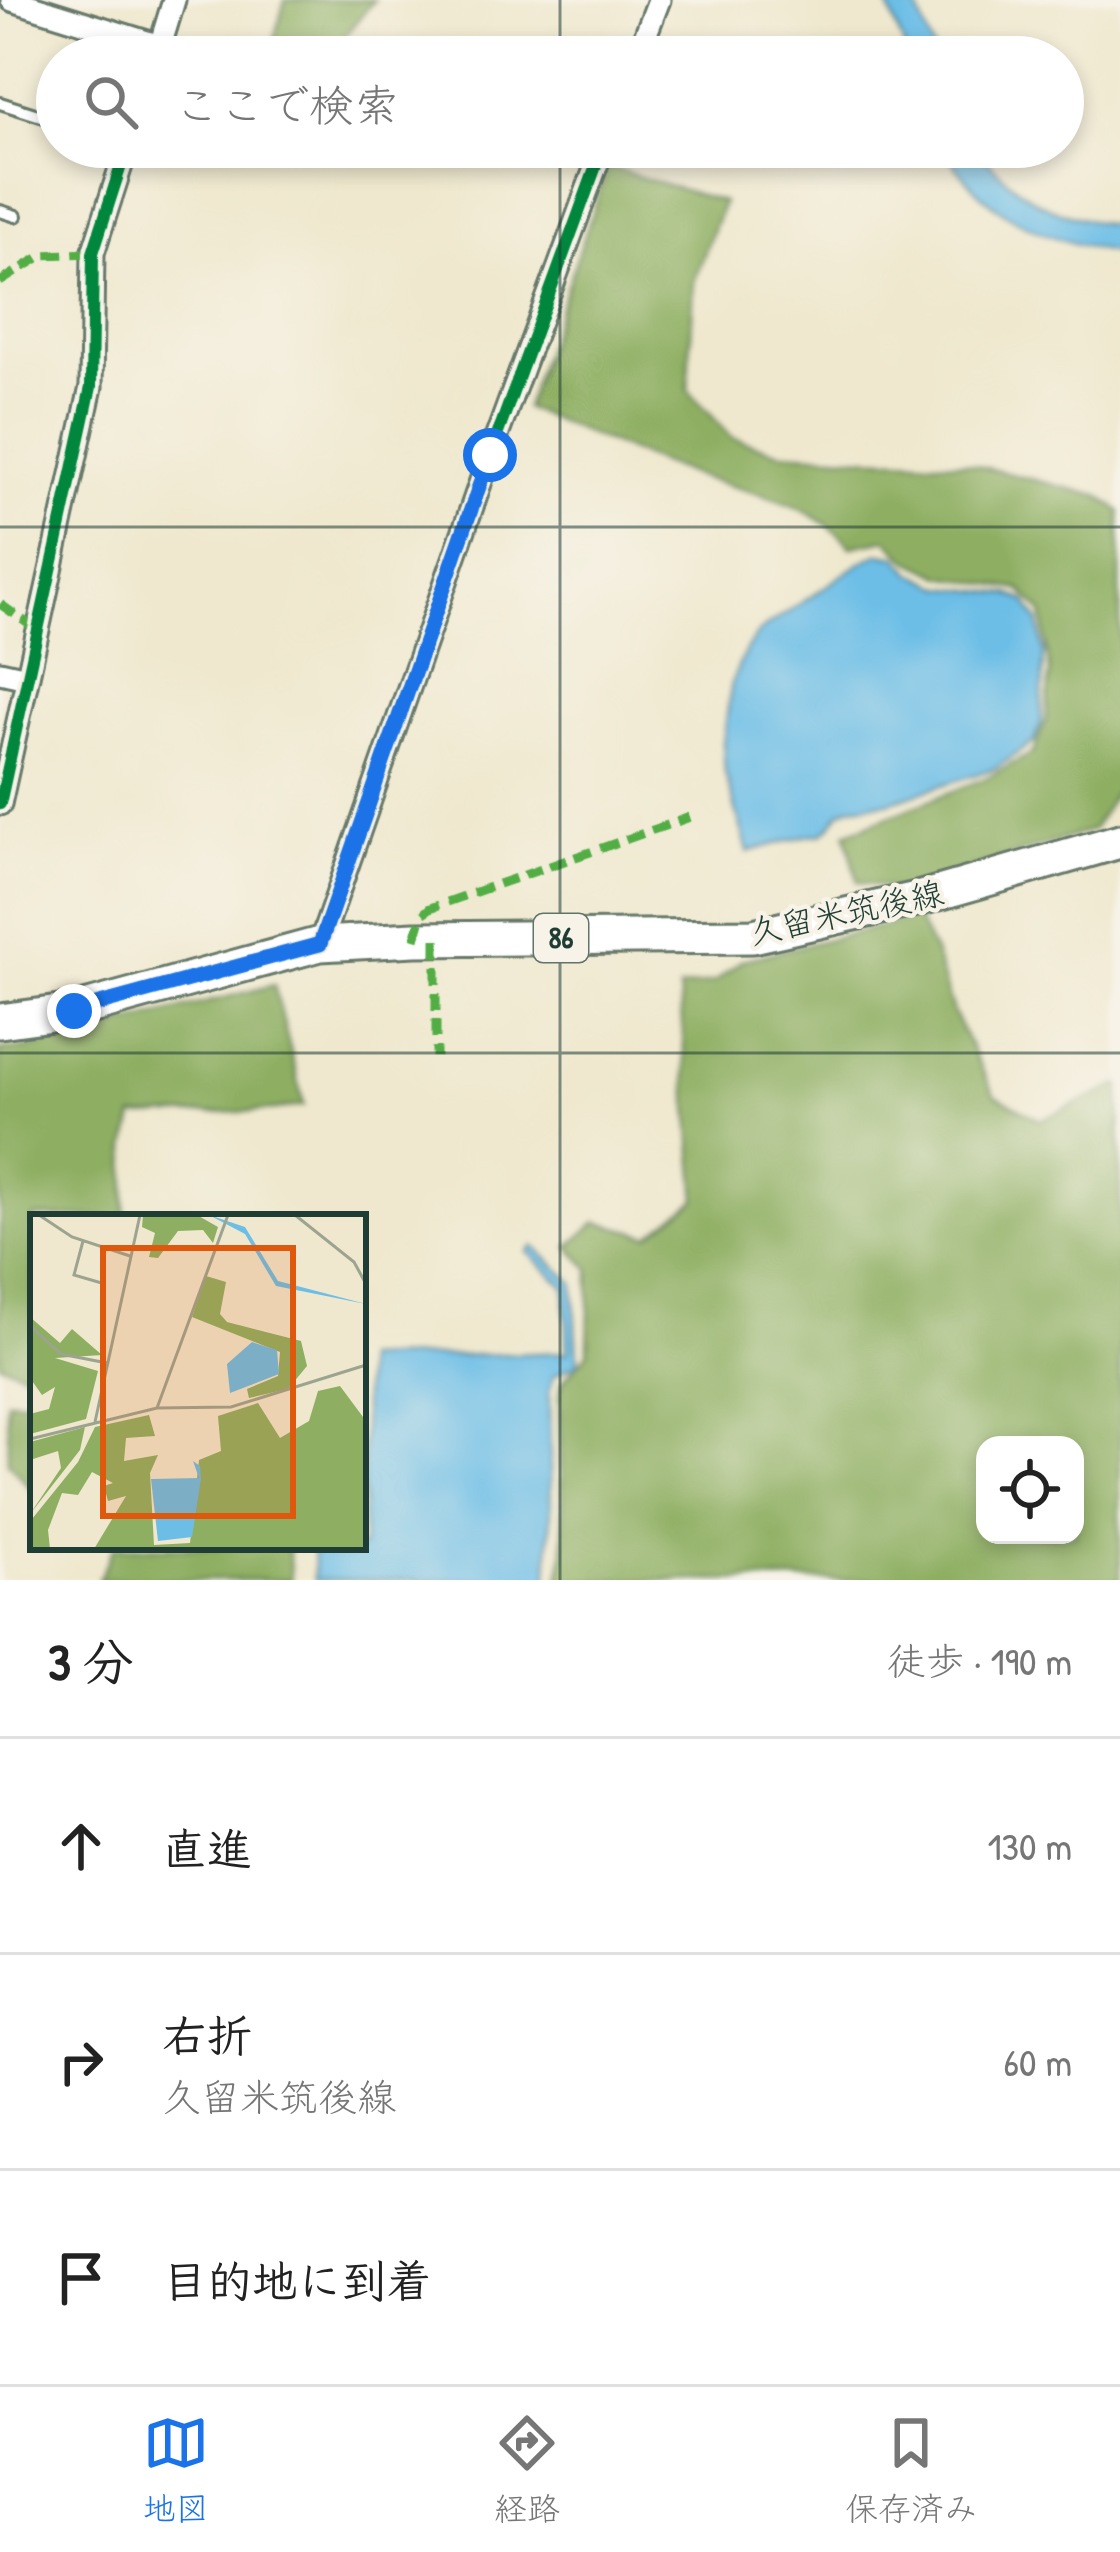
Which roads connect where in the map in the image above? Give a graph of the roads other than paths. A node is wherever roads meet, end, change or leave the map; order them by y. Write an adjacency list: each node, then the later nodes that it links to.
1 (12, 0): 4 (street)
2 (174, 0): 5 (street)
3 (659, 0): 6 (street)
4 (113, 36)
5 (163, 36)
6 (645, 36)
7 (0, 104): 8 (lane)
8 (36, 115)
9 (120, 168): 14 (street)
10 (595, 168): 17 (street)
11 (0, 211): 12 (lane)
12 (16, 216)
13 (0, 672): 14 (street)
14 (27, 678): 15 (street)
15 (0, 804)
16 (1120, 841): 17 (main road, 久留米筑後線 / 86)
17 (320, 944): 18 (main road, 久留米筑後線 / 86)
18 (0, 1021)

